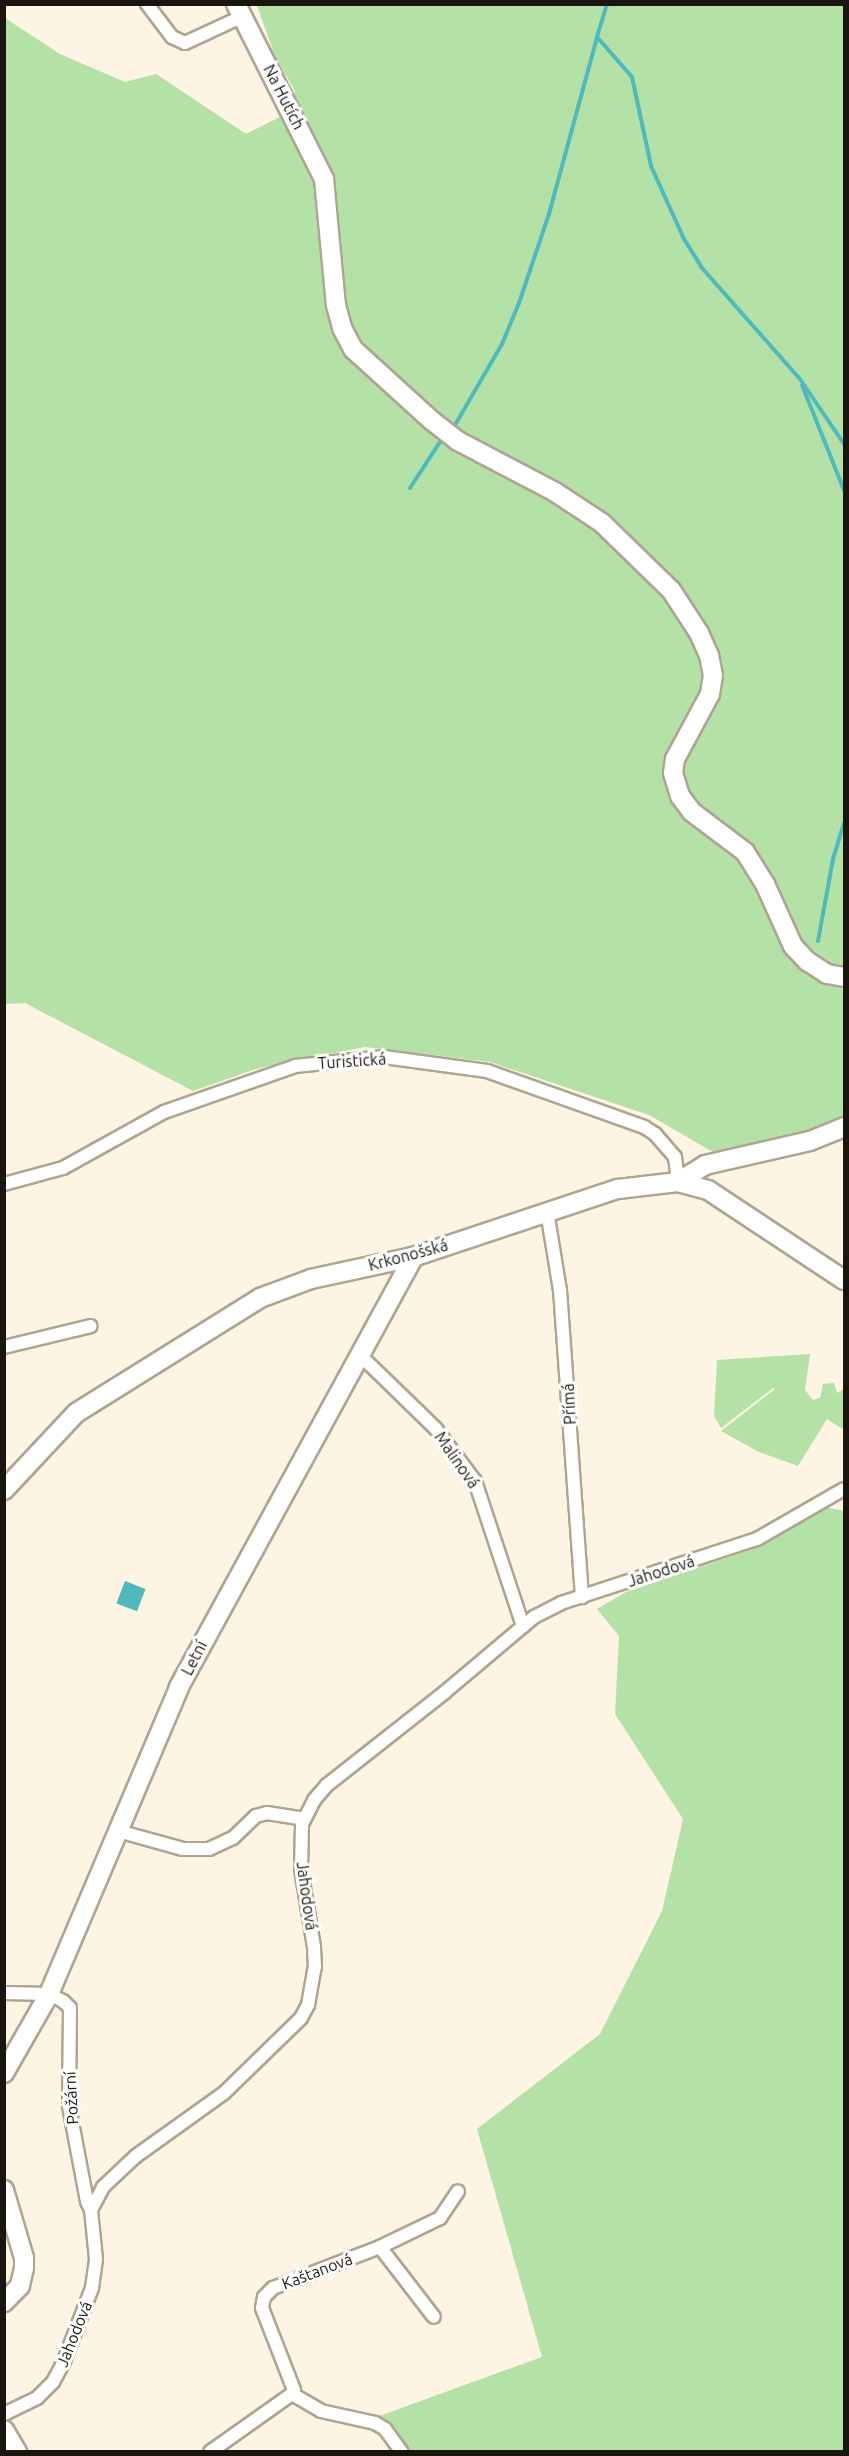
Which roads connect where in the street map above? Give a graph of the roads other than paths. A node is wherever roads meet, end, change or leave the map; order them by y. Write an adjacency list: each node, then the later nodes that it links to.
1 (147, 4): 2 (street, Na Hutích)
2 (238, 11): 3 (street, Na Hutích)
3 (844, 977)
4 (844, 1127): 5 (street)
5 (678, 1182): 6 (street, Turistická); 7 (street, Krkonošská); 9 (street, Krkonošská)
6 (4, 1184)
7 (547, 1211): 8 (street, Krkonošská); 15 (street, Přímá)
8 (412, 1257): 12 (street, Letní); 13 (street, Krkonošská)
9 (844, 1280)
10 (91, 1326): 11 (street)
11 (4, 1347)
12 (360, 1355): 16 (street, Malinová); 18 (street, Letní)
13 (4, 1490)
14 (844, 1490): 15 (street, Jahodová)
15 (582, 1597): 16 (street, Jahodová)
16 (523, 1626): 17 (street, Jahodová)
17 (304, 1819): 18 (street); 24 (street, Jahodová)
18 (118, 1832): 20 (street, Letní)
19 (4, 1994): 20 (street)
20 (50, 1994): 21 (street, Letní); 24 (street, Požární)
21 (4, 2073)
22 (4, 2190): 26 (street)
23 (458, 2191): 25 (street, Kaštanová)
24 (91, 2210): 29 (street, Jahodová)
25 (380, 2247): 27 (street); 28 (street, Kaštanová)
26 (4, 2302)
27 (434, 2318)
28 (292, 2394): 32 (street); 33 (street)
29 (4, 2414)
30 (4, 2430): 31 (street)
31 (17, 2451)
32 (210, 2451)
33 (402, 2451)

